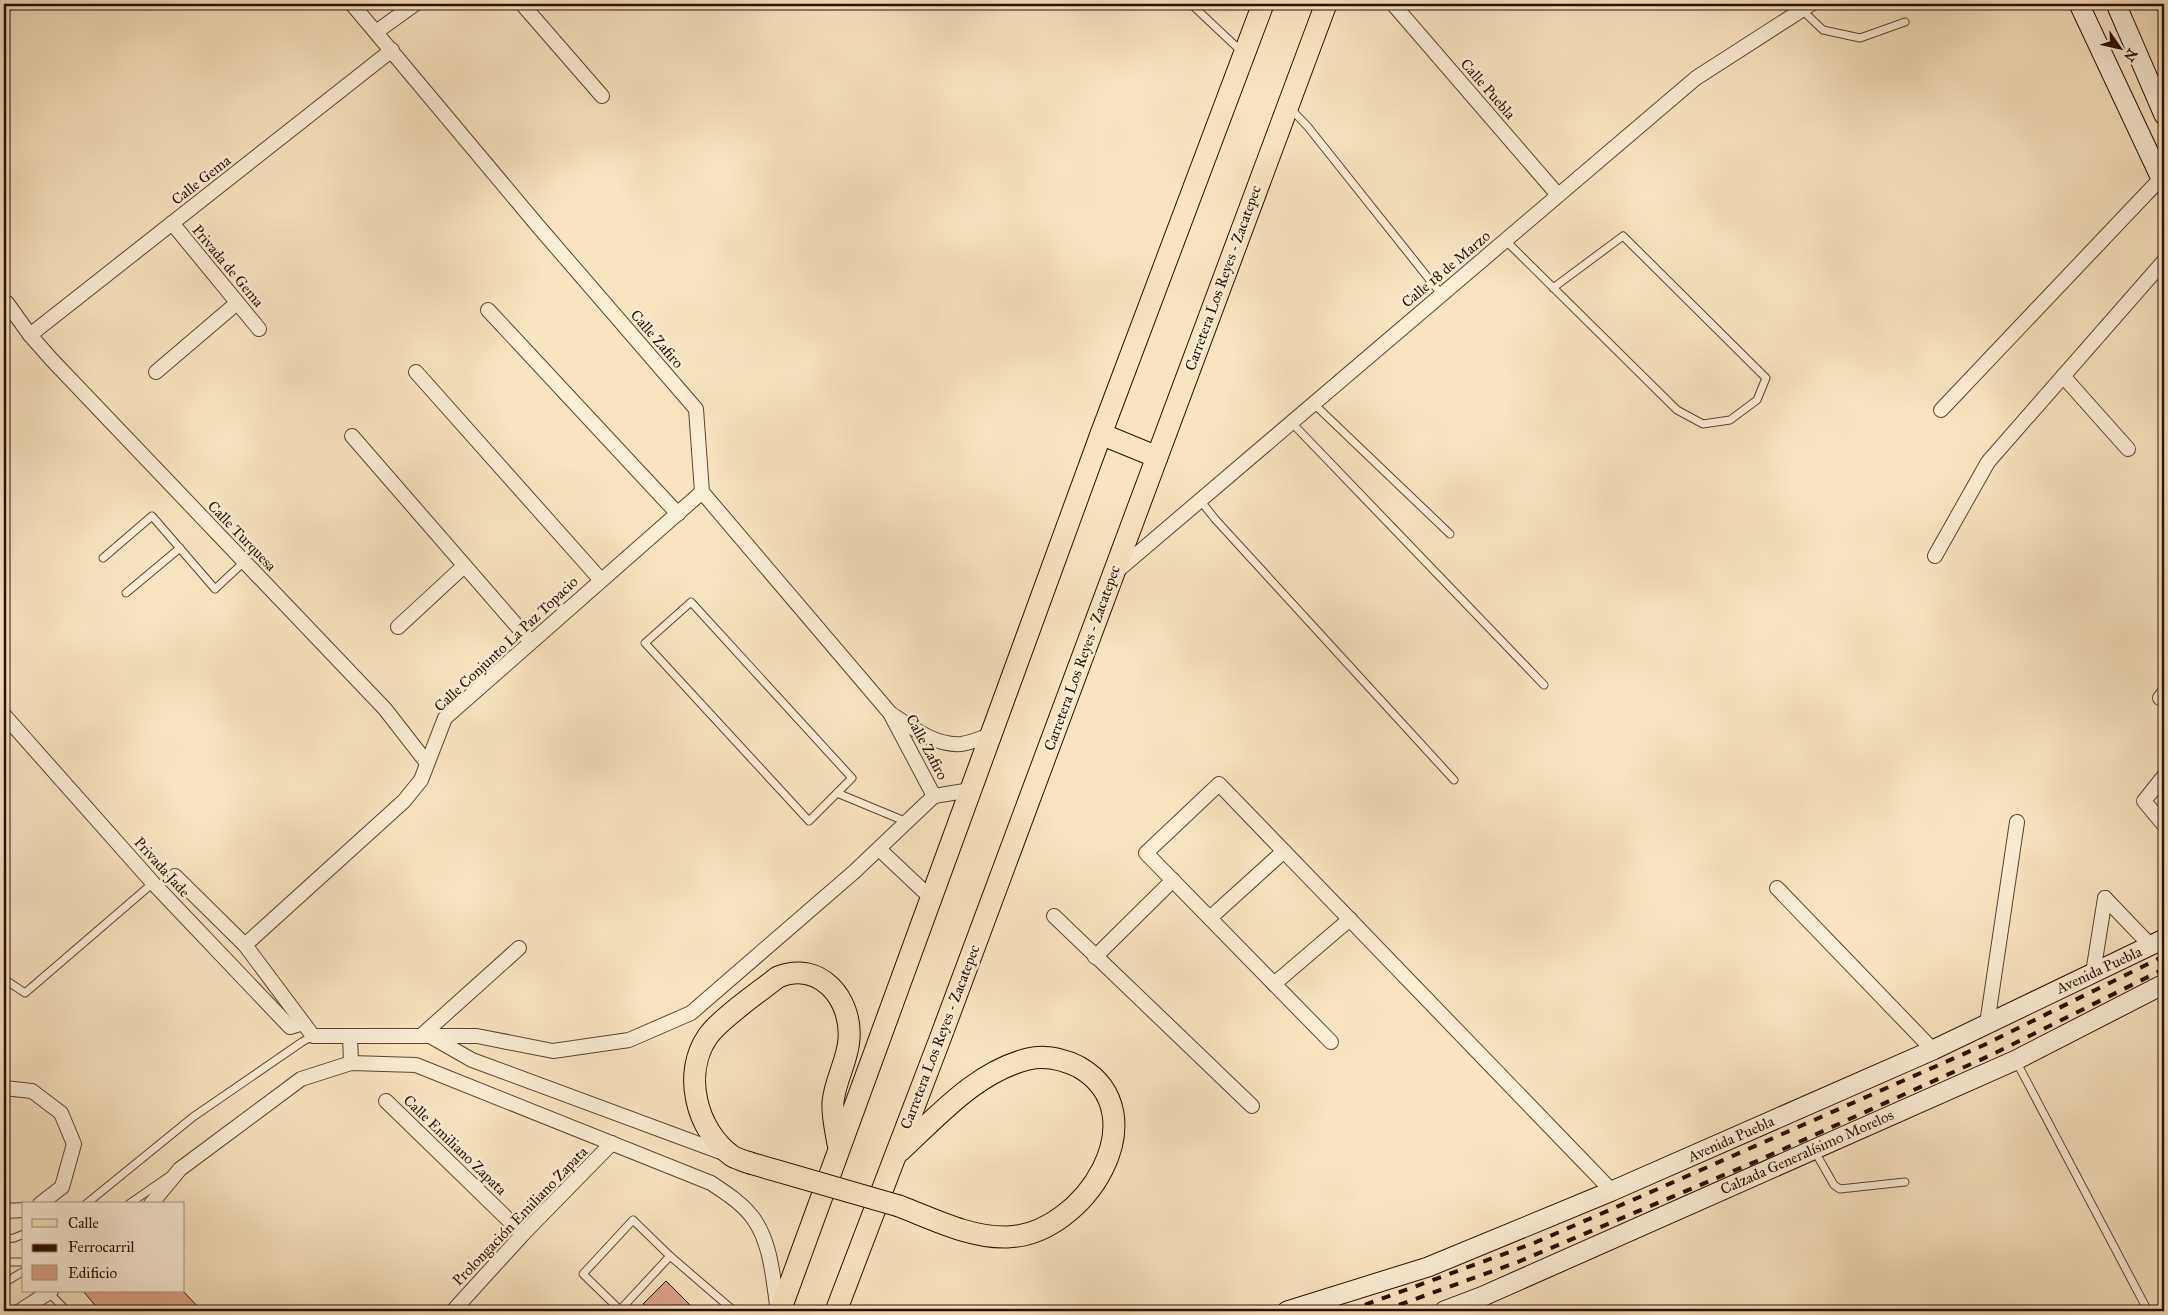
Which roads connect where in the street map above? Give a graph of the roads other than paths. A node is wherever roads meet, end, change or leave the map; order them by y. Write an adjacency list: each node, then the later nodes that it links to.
1 (352, 4): 12 (street, Calle Zafiro)
2 (415, 4): 12 (street)
3 (522, 4): 15 (street)
4 (1191, 4): 14 (lane)
5 (1263, 4): 14 (main road)
6 (1326, 4): 16 (main road, Carretera Los Reyes - Zacatepec)
7 (1393, 4): 19 (street, Calle Puebla)
8 (2079, 4): 18 (main road)
9 (2116, 4): 17 (main road)
10 (1807, 7): 11 (lane); 19 (street, Calle 18 de Marzo)
11 (1905, 22)
12 (376, 32): 13 (street, Calle Zafiro)
13 (392, 50): 20 (street, Calle Gema); 40 (street, Calle Zafiro)
14 (1244, 54): 36 (main road)
15 (602, 96)
16 (1288, 106): 24 (lane); 39 (main road, Carretera Los Reyes - Zacatepec)
17 (2164, 115)
18 (2163, 179): 34 (street)
19 (1558, 195): 21 (street, Calle 18 de Marzo)
20 (172, 224): 26 (street, Privada de Gema); 29 (street, Calle Gema)
21 (1505, 240): 23 (lane); 24 (street, Calle 18 de Marzo)
22 (2164, 261): 32 (street)
23 (1553, 288): 23 (lane)
24 (1441, 294): 33 (street, Calle 18 de Marzo)
25 (7, 303): 29 (street, Calle Turquesa)
26 (237, 303): 28 (street, Privada de Gema); 30 (street)
27 (488, 310): 42 (street)
28 (259, 329)
29 (30, 335): 47 (street, Calle Turquesa)
30 (156, 372)
31 (416, 372): 50 (street)
32 (2063, 376): 38 (street); 45 (street)
33 (1314, 404): 35 (street, Calle 18 de Marzo); 43 (lane)
34 (1941, 410)
35 (1291, 422): 41 (street, Calle 18 de Marzo); 54 (lane)
36 (1101, 434): 39 (main road); 57 (main road)
37 (352, 436): 48 (street)
38 (2128, 449)
39 (1157, 457): 49 (main road, Carretera Los Reyes - Zacatepec)
40 (702, 492): 42 (street, Calle Conjunto La Paz Topacio); 55 (street, Calle Zafiro)
41 (1200, 500): 49 (street, Calle 18 de Marzo); 60 (lane)
42 (678, 514): 50 (street, Calle Conjunto La Paz Topacio)
43 (1450, 534)
44 (180, 548): 46 (lane); 47 (lane); 51 (lane)
45 (1935, 556)
46 (104, 558)
47 (244, 562): 58 (street, Calle Turquesa)
48 (464, 566): 52 (street); 53 (street)
49 (1113, 574): 100 (main road, Carretera Los Reyes - Zacatepec)
50 (600, 579): 53 (street, Calle Conjunto La Paz Topacio)
51 (126, 593)
52 (398, 627)
53 (530, 641): 58 (street, Calle Conjunto La Paz Topacio)
54 (1544, 685)
55 (890, 713): 57 (street, Calle Zafiro); 63 (street, Calle Zafiro)
56 (4, 715): 71 (street, Privada Jade)
57 (991, 735): 61 (main road)
58 (427, 763): 78 (street, Calle Conjunto La Paz Topacio)
59 (2164, 776): 66 (street)
60 (1454, 780)
61 (971, 790): 63 (street); 73 (main road)
62 (836, 793): 62 (lane); 64 (lane)
63 (934, 796): 64 (street)
64 (907, 822): 67 (street)
65 (2017, 822): 86 (street)
66 (2164, 825)
67 (879, 848): 73 (street); 89 (street)
68 (1284, 851): 70 (street); 75 (street); 76 (street)
69 (175, 876): 78 (street)
70 (1173, 880): 75 (street); 80 (street)
71 (153, 882): 82 (lane); 85 (street, Privada Jade)
72 (1777, 888): 91 (street)
73 (931, 898): 98 (main road)
74 (1054, 916): 80 (street)
75 (1210, 918): 83 (street)
76 (1350, 919): 83 (street); 104 (street)
77 (2157, 942): 81 (main road, Avenida Puebla); 81 (street)
78 (245, 945): 85 (street)
79 (519, 948): 89 (street)
80 (1096, 958): 96 (street)
81 (2092, 974): 86 (main road, Avenida Puebla)
82 (4, 979)
83 (1274, 984): 90 (street)
84 (2164, 984): 92 (main road, Calzada Generalísimo Morelos)
85 (303, 1023): 87 (street)
86 (1987, 1024): 91 (main road, Avenida Puebla)
87 (313, 1036): 88 (street); 106 (lane)
88 (350, 1036): 89 (street); 93 (street)
89 (425, 1036): 101 (street)
90 (1331, 1042)
91 (1933, 1050): 104 (main road, Avenida Puebla)
92 (2016, 1060): 99 (main road, Calzada Generalísimo Morelos); 129 (lane)
93 (351, 1063): 97 (street); 102 (street)
94 (4, 1088): 105 (street)
95 (386, 1100): 111 (street, Calle Emiliano Zapata)
96 (1252, 1106)
97 (612, 1143): 111 (street, Prolongación Emiliano Zapata); 125 (street)
98 (838, 1148): 101 (main road); 125 (main road)
99 (1813, 1150): 103 (lane); 128 (main road, Calzada Generalísimo Morelos)
100 (896, 1154): 101 (main road, bridge); 126 (main road, Carretera Los Reyes - Zacatepec)
101 (742, 1160)
102 (180, 1169): 107 (lane); 108 (street)
103 (1905, 1182)
104 (1612, 1191): 127 (main road, Avenida Puebla)
105 (43, 1202)
106 (88, 1202)
107 (132, 1202)
108 (153, 1202)
109 (22, 1210): 110 (street)
110 (4, 1211)
111 (522, 1234): 122 (street, Prolongación Emiliano Zapata)
112 (22, 1235): 113 (lane)
113 (4, 1238)
114 (670, 1256): 123 (lane); 123 (lane); 124 (lane)
115 (4, 1262): 116 (lane)
116 (22, 1262)
117 (22, 1272): 118 (lane)
118 (4, 1283)
119 (50, 1292): 120 (street); 121 (lane)
120 (20, 1311)
121 (67, 1311)
122 (452, 1311)
123 (621, 1311)
124 (734, 1311)
125 (779, 1311)
126 (836, 1311)
127 (1287, 1311)
128 (1445, 1311)
129 (2148, 1311)

